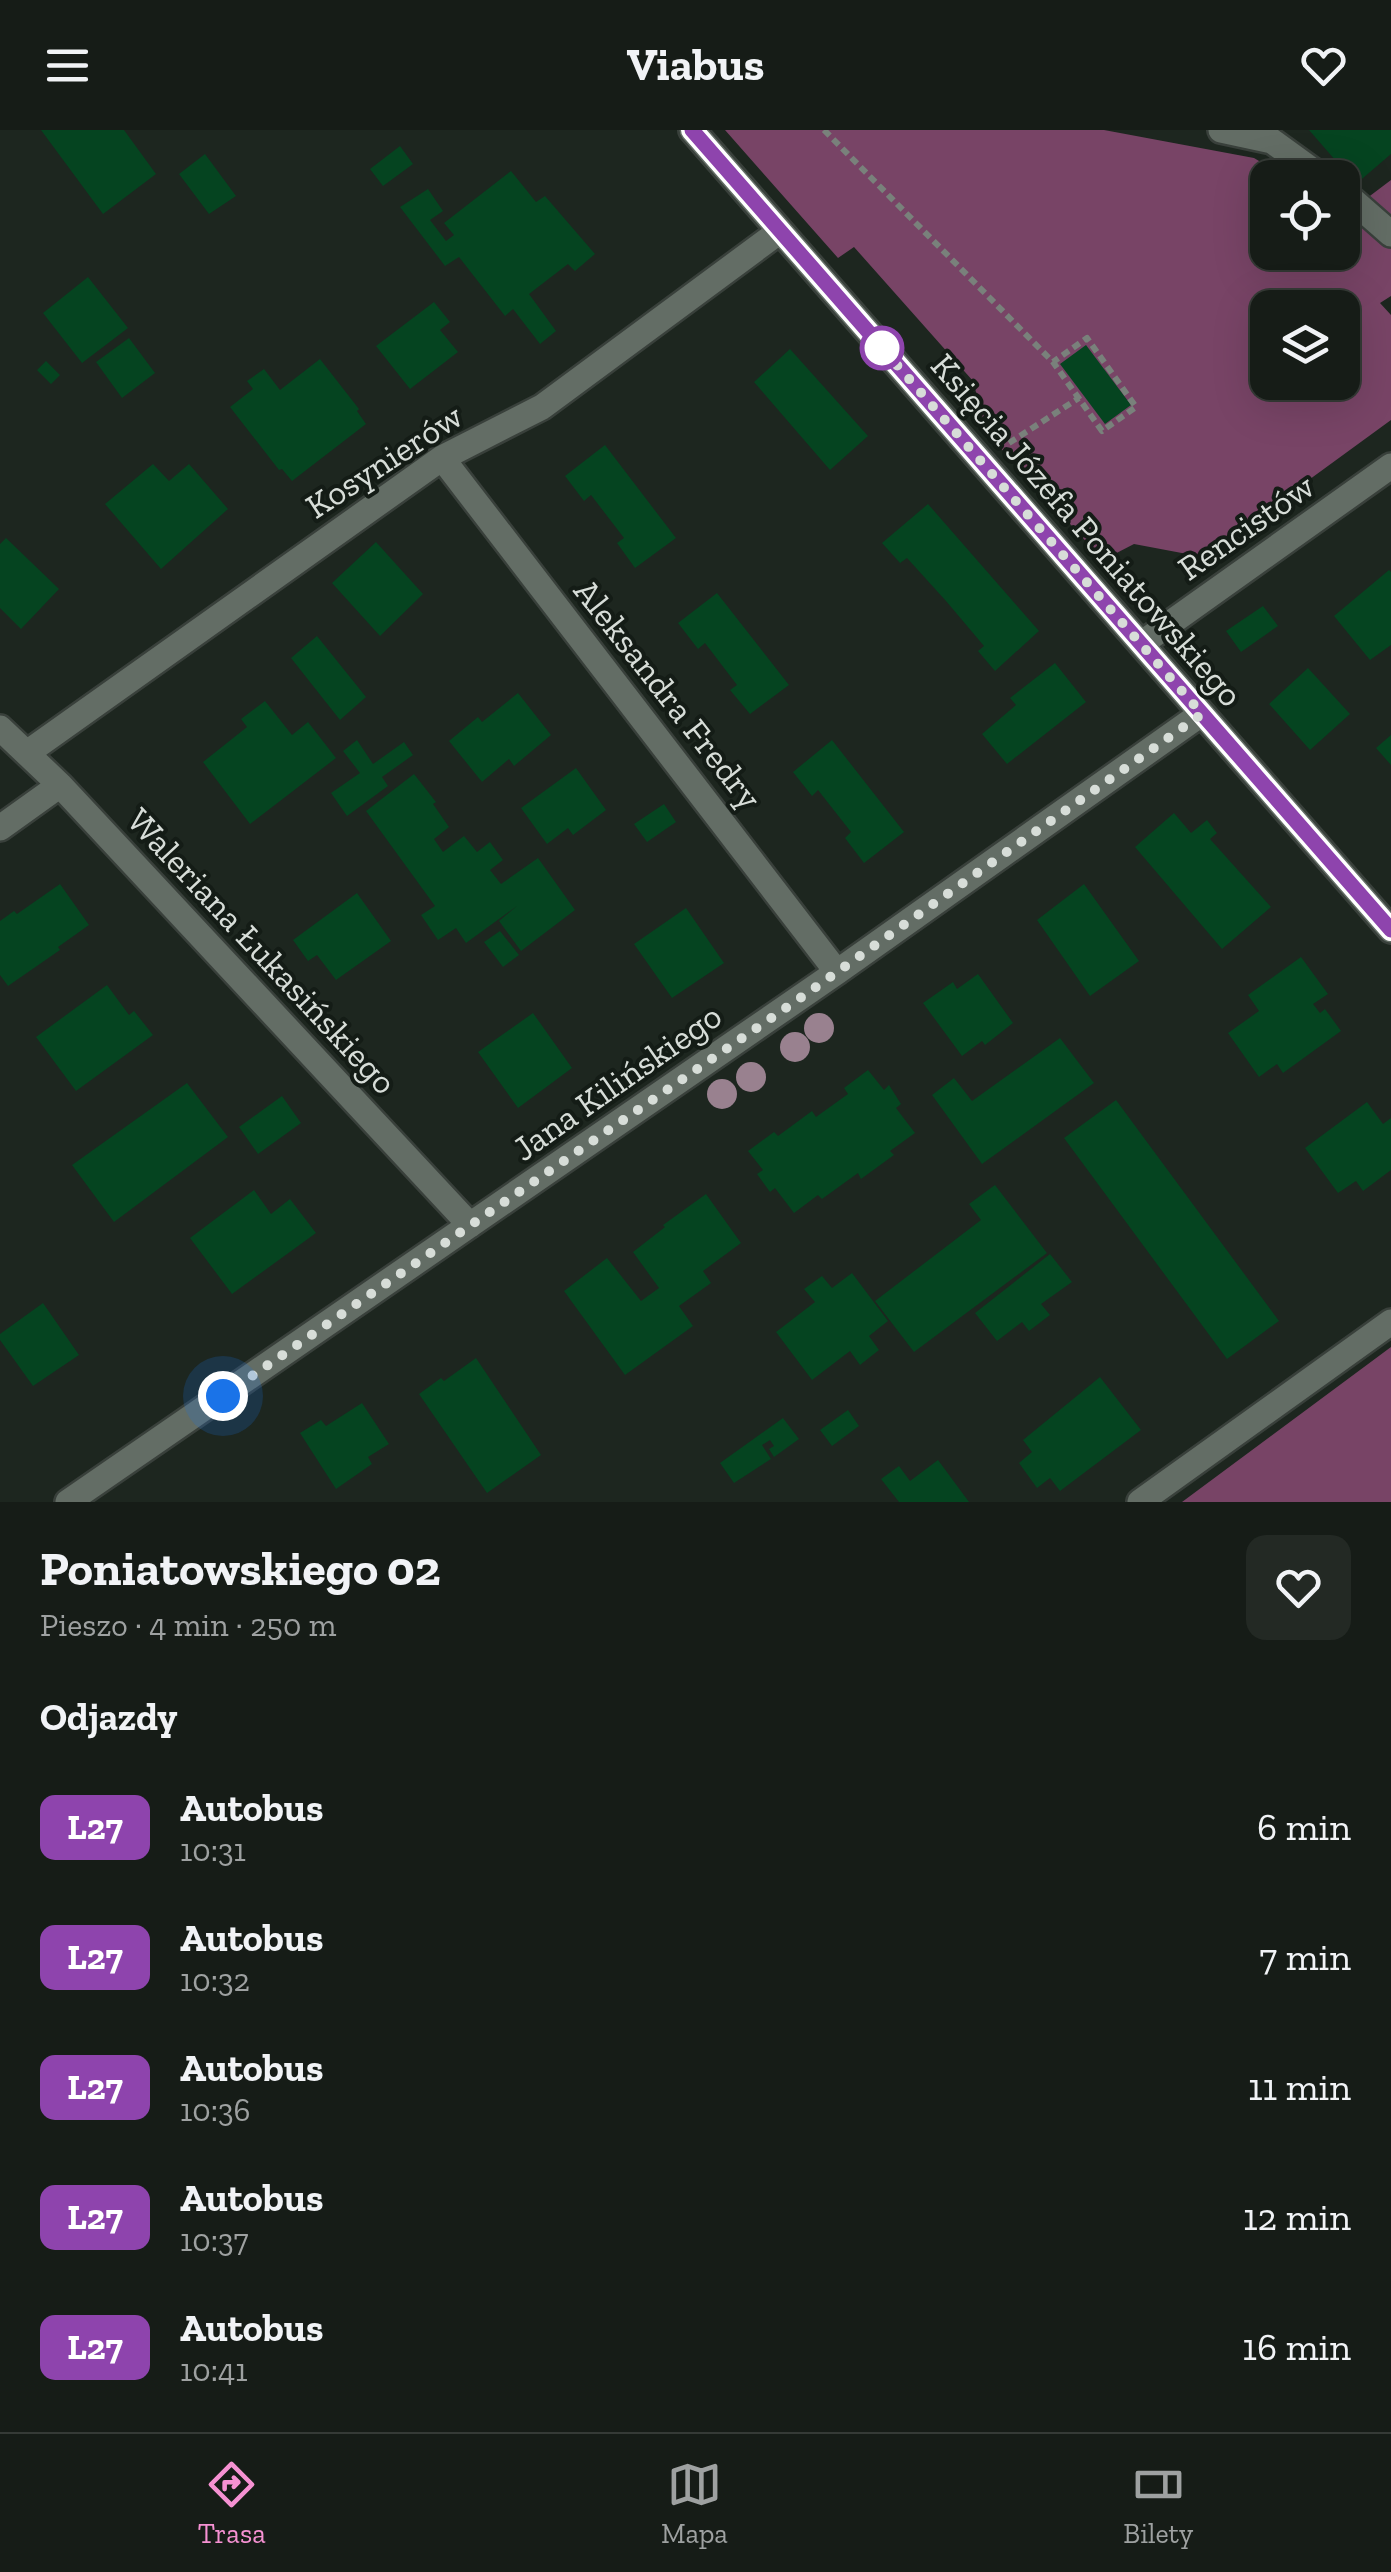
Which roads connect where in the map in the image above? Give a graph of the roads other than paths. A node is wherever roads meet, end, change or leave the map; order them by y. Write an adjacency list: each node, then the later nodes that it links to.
1 (692, 130): 5 (street, Księcia Józefa Poniatowskiego)
2 (1233, 131): 3 (street)
3 (1298, 160)
4 (1360, 207): 6 (street)
5 (780, 231): 7 (street, Kosynierów); 9 (street, Księcia Józefa Poniatowskiego)
6 (1391, 234)
7 (442, 458): 12 (street, Kosynierów); 16 (street, Aleksandra Fredry)
8 (1391, 466): 9 (street, Rencistów)
9 (1141, 644): 10 (street, Księcia Józefa Poniatowskiego)
10 (1202, 714): 15 (street, Księcia Józefa Poniatowskiego); 16 (street, Jana Kilińskiego)
11 (0, 728): 12 (street, Waleriana Łukasińskiego)
12 (27, 753): 13 (street, Waleriana Łukasińskiego)
13 (60, 784): 14 (street); 17 (street, Waleriana Łukasińskiego)
14 (0, 828)
15 (1391, 930)
16 (838, 972): 17 (street, Jana Kilińskiego)
17 (470, 1225): 19 (street, Jana Kilińskiego)
18 (1391, 1322): 20 (street)
19 (68, 1502)
20 (1140, 1502)

